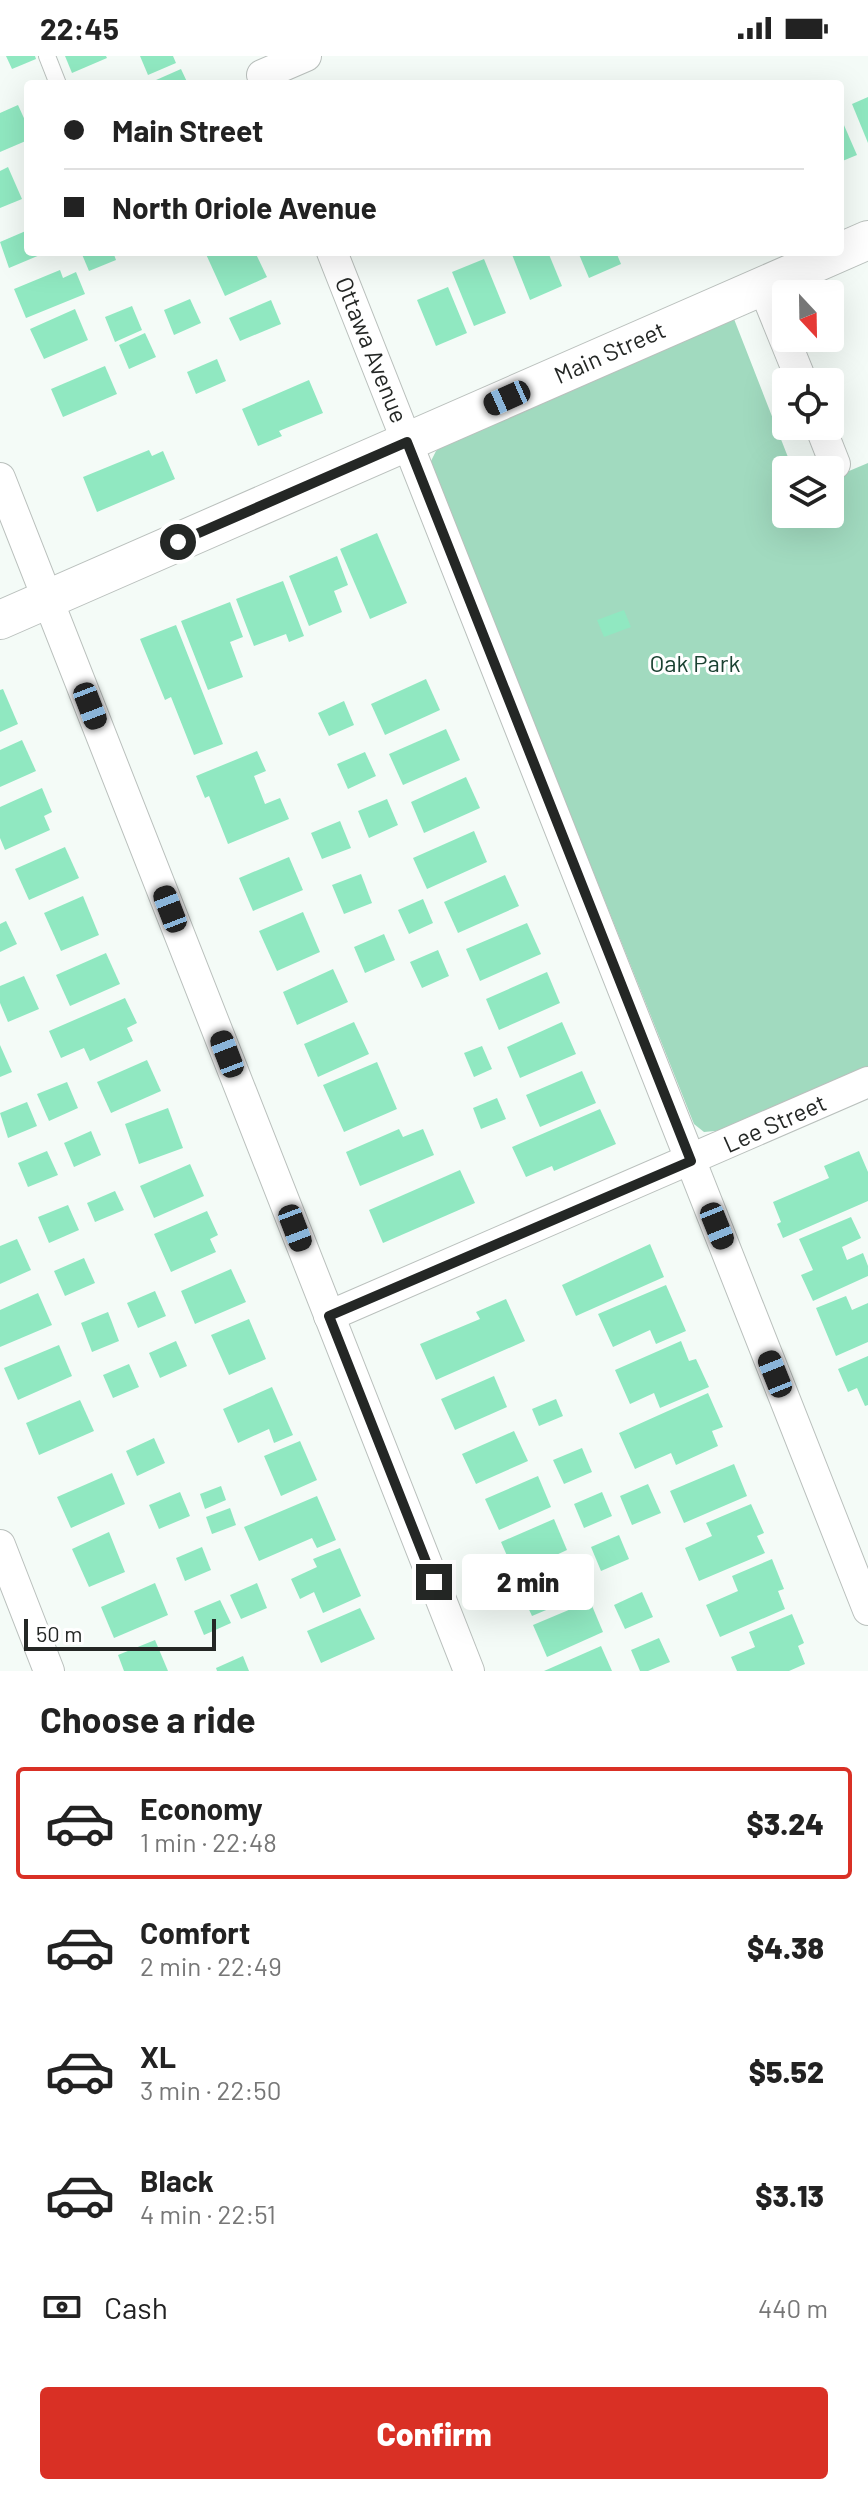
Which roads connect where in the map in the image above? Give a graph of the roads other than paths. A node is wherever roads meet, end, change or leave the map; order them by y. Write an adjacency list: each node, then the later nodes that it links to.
1 (47, 56): 4 (lane)
2 (306, 56): 3 (street)
3 (261, 72)
4 (56, 80)
5 (868, 240): 6 (street, Main Street)
6 (844, 251)
7 (334, 256): 11 (street, Ottawa Avenue)
8 (831, 256): 9 (street, Main Street)
9 (763, 286): 10 (street); 11 (street, Main Street)
10 (796, 368)
11 (407, 442): 13 (street, Main Street); 16 (street, Ottawa Avenue)
12 (0, 478): 13 (street)
13 (48, 599): 14 (street, Main Street); 17 (street)
14 (0, 620)
15 (868, 1082): 16 (street, Lee Street)
16 (691, 1161): 17 (street, Lee Street); 19 (street, Ottawa Avenue)
17 (329, 1316): 21 (street)
18 (0, 1545): 20 (street)
19 (868, 1610)
20 (49, 1671)
21 (469, 1671)

